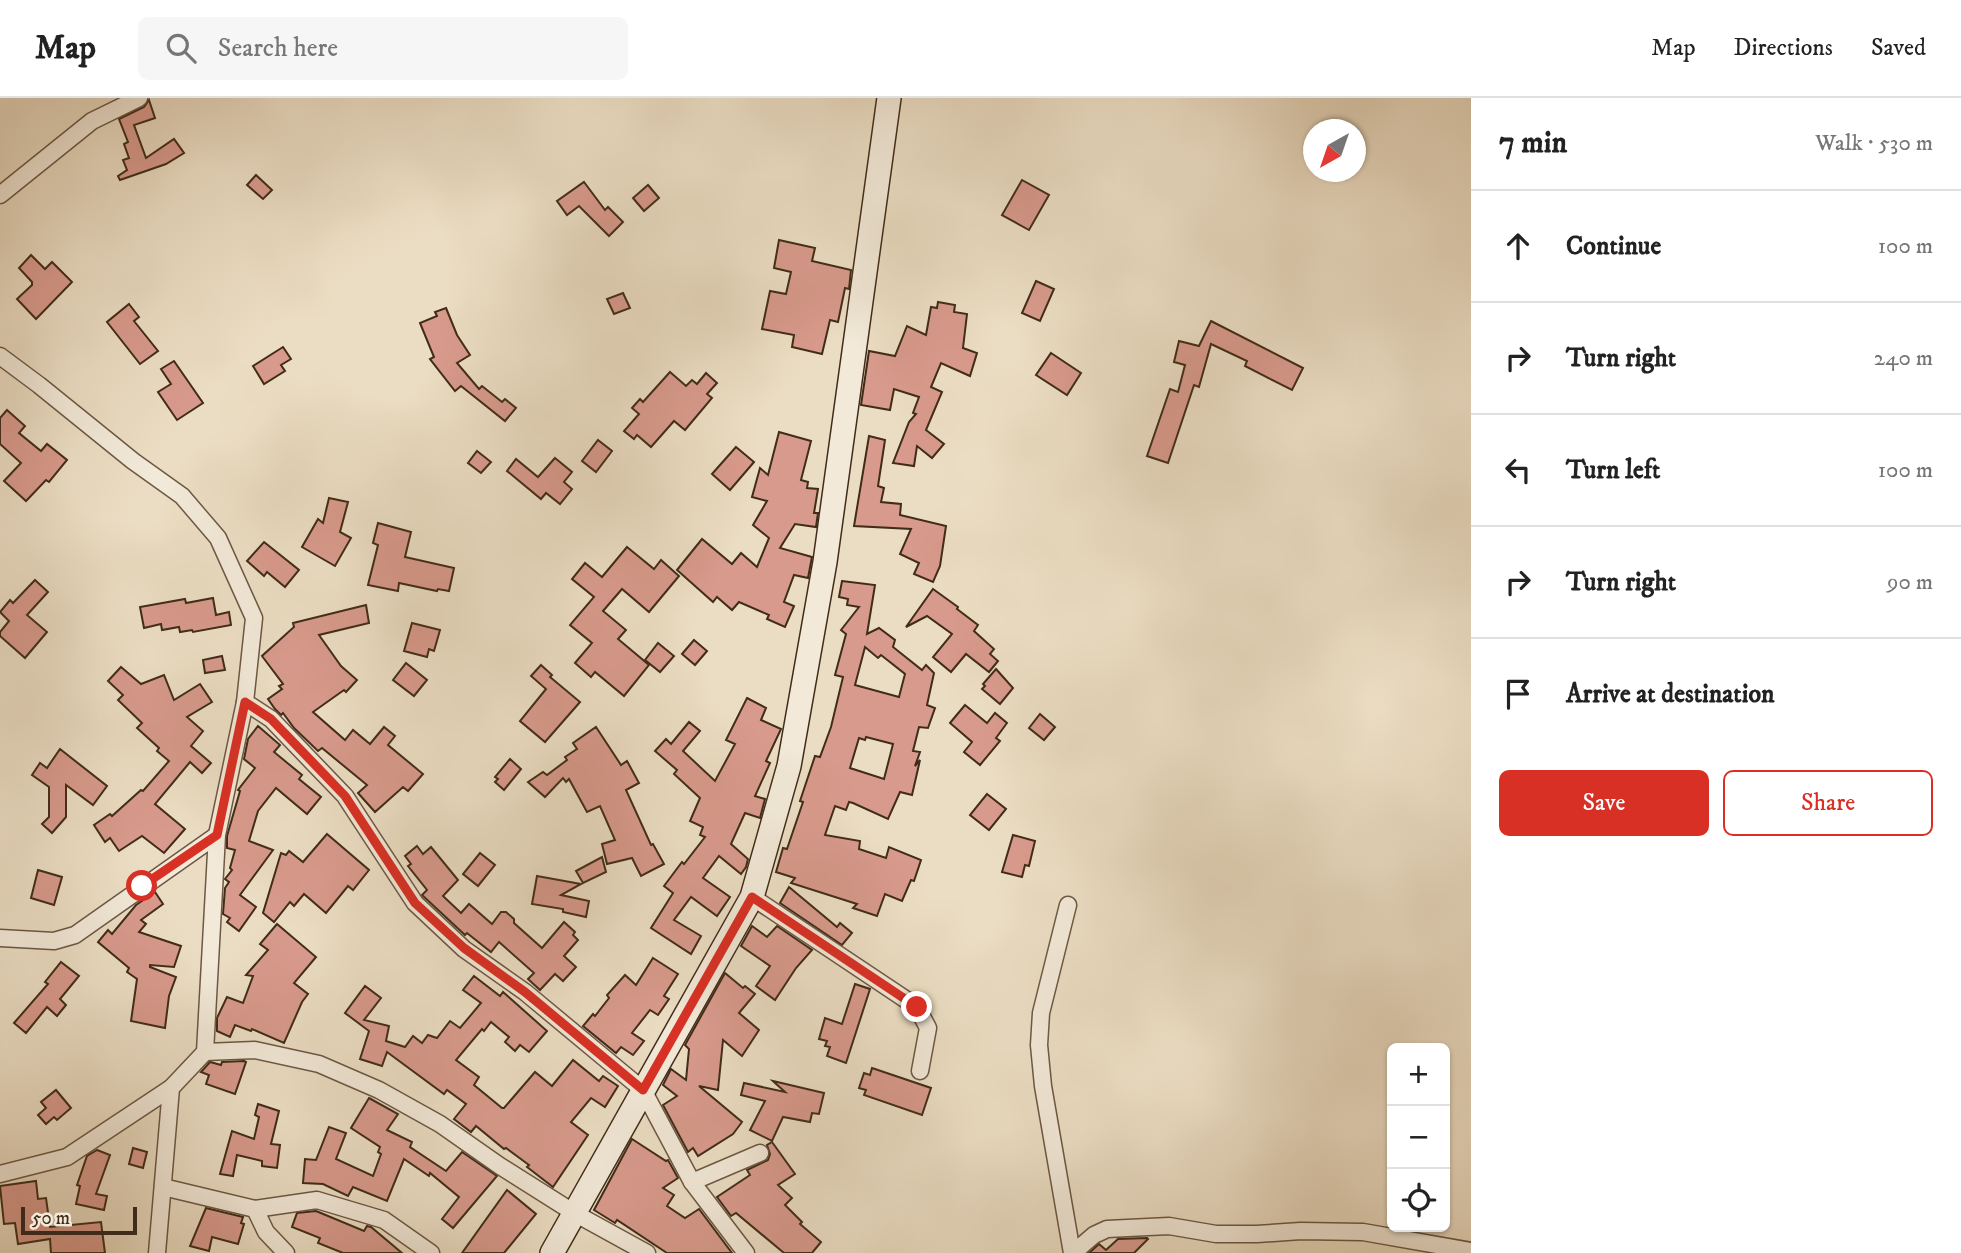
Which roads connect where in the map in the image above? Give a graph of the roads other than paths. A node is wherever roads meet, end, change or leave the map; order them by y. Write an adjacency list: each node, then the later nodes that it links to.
1 (139, 98): 3 (street)
2 (889, 98): 7 (street)
3 (0, 195)
4 (0, 356): 5 (street)
5 (245, 702): 6 (street); 13 (street)
6 (217, 835): 9 (street); 10 (street)
7 (752, 897): 11 (street); 13 (street)
8 (1068, 905): 27 (street)
9 (0, 939)
10 (205, 1052): 12 (street); 19 (street)
11 (920, 1071)
12 (171, 1088): 15 (street); 17 (street)
13 (643, 1090): 16 (street); 19 (street)
14 (760, 1153): 16 (street)
15 (0, 1174)
16 (692, 1182): 26 (street)
17 (163, 1187): 18 (street); 21 (street)
18 (255, 1209): 22 (street); 23 (street)
19 (576, 1214): 24 (street); 25 (street)
20 (1471, 1251): 27 (street)
21 (157, 1253)
22 (286, 1253)
23 (431, 1253)
24 (552, 1253)
25 (647, 1253)
26 (746, 1253)
27 (1072, 1253)

